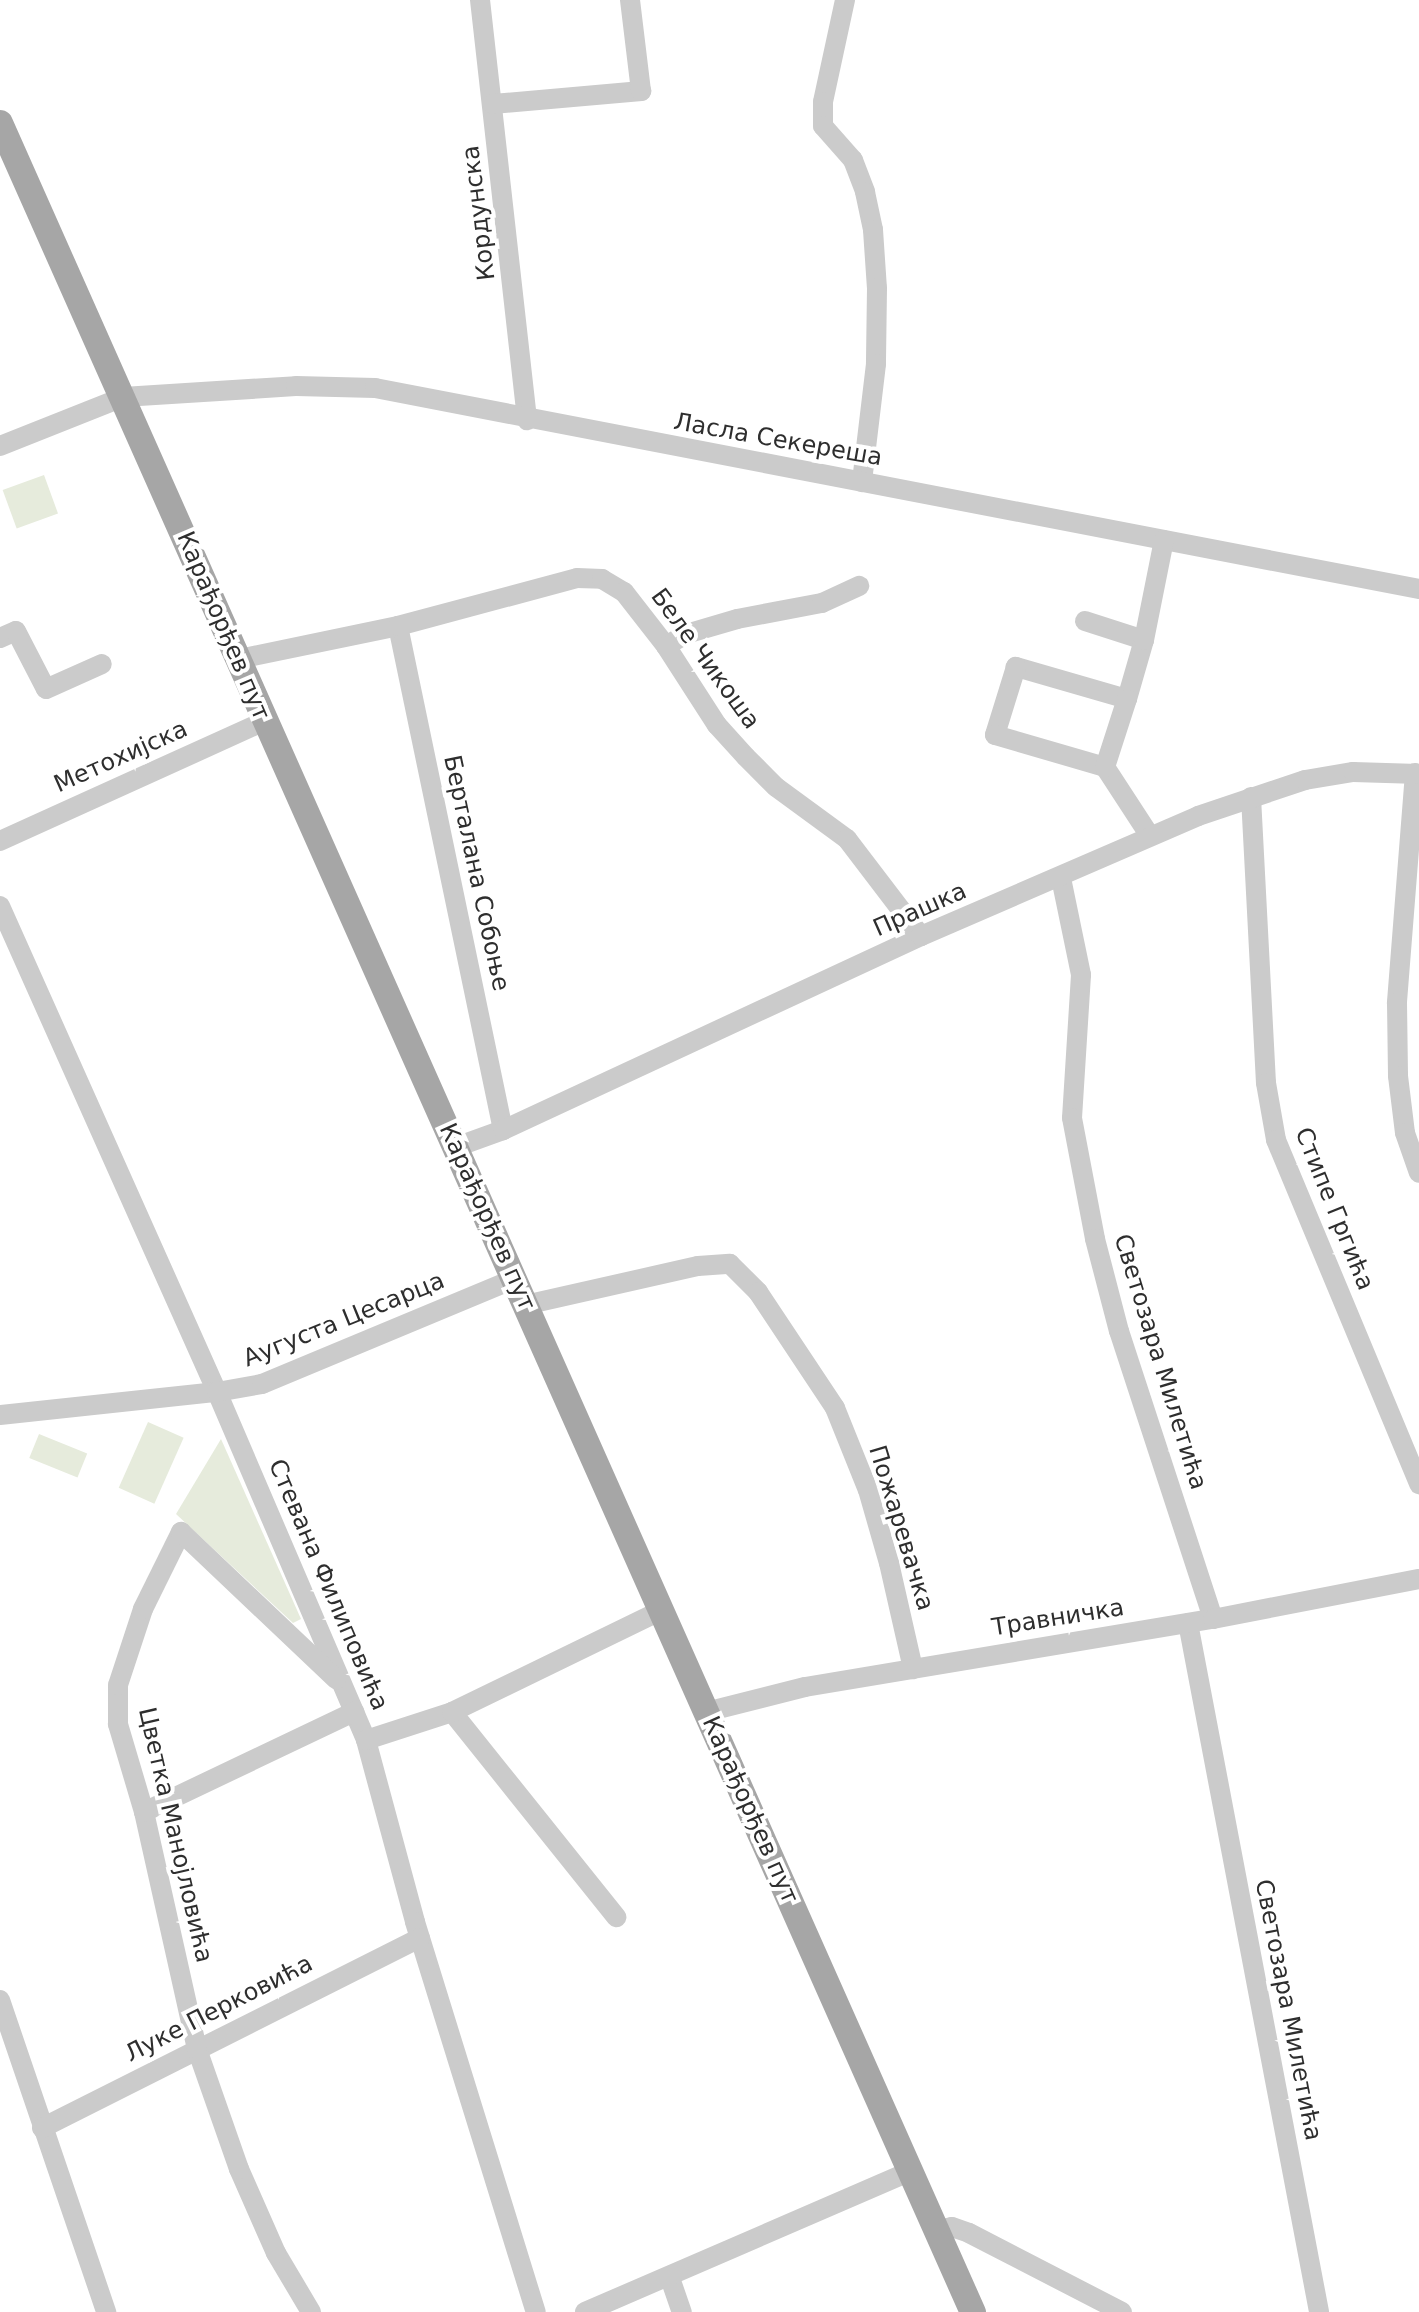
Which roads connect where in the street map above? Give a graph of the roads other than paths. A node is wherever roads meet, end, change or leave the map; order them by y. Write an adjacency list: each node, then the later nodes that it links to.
1 (480, 0): 4 (street, Кордунска)
2 (630, 0): 4 (street)
3 (845, 0): 9 (street)
4 (493, 104): 7 (street, Кордунска)
5 (0, 123): 6 (main road, Карађорђев пут)
6 (123, 397): 7 (street, Ласла Секереша); 8 (street, Ласла Секереша); 18 (main road, Карађорђев пут)
7 (527, 420): 9 (street, Ласла Секереша)
8 (0, 446)
9 (862, 482): 10 (street, Ласла Секереша)
10 (1164, 540): 12 (street, Ласла Секереша); 16 (street)
11 (859, 586): 17 (street)
12 (1419, 589)
13 (1085, 621): 16 (street)
14 (398, 626): 17 (street, Беле Чикоша); 18 (street, Беле Чикоша); 30 (street, Берталана Собоње)
15 (0, 638): 19 (street)
16 (1144, 640): 20 (street)
17 (666, 646): 29 (street, Беле Чикоша)
18 (239, 659): 21 (main road, Карађорђев пут)
19 (102, 664)
20 (1127, 699): 22 (street); 22 (street)
21 (264, 721): 26 (street, Метохијска); 31 (main road, Карађорђев пут)
22 (1105, 767): 25 (street)
23 (1417, 774): 24 (street, Прашка); 32 (street)
24 (1251, 797): 25 (street, Прашка); 37 (street, Стипе Гргића)
25 (1150, 836): 27 (street, Прашка)
26 (0, 841)
27 (1061, 878): 29 (street, Прашка); 40 (street, Светозара Милетића)
28 (0, 906): 35 (street, Стевана Филиповића)
29 (921, 936): 30 (street, Прашка)
30 (503, 1130): 31 (street, Прашка)
31 (456, 1147): 33 (main road, Карађорђев пут)
32 (1419, 1173)
33 (512, 1280): 34 (main road, Карађорђев пут); 35 (street, Аугуста Цесарца)
34 (525, 1305): 39 (main road, Карађорђев пут); 42 (street, Пожаревачка)
35 (217, 1392): 36 (street, Аугуста Цесарца); 43 (street, Стевана Филиповића)
36 (0, 1415)
37 (1419, 1484)
38 (1419, 1579): 40 (street, Травничка)
39 (660, 1611): 45 (street); 46 (main road, Карађорђев пут)
40 (1213, 1619): 41 (street, Травничка)
41 (1188, 1623): 42 (street, Травничка); 64 (street, Светозара Милетића)
42 (913, 1669): 46 (street, Травничка)
43 (344, 1687): 44 (street, Стевана Филиповића); 48 (street, Цветка Манојловића)
44 (354, 1712): 47 (street, Стевана Филиповића); 48 (street)
45 (452, 1712): 47 (street); 49 (street)
46 (706, 1712): 54 (main road, Карађорђев пут)
47 (366, 1740): 50 (street, Стевана Филиповића)
48 (144, 1812): 52 (street, Цветка Манојловића)
49 (616, 1917)
50 (420, 1938): 52 (street, Луке Перковића); 59 (street, Стевана Филиповића)
51 (0, 2000): 53 (street)
52 (197, 2049): 53 (street, Луке Перковића); 58 (street, Цветка Манојловића)
53 (42, 2128): 57 (street)
54 (911, 2171): 55 (main road, Карађорђев пут); 56 (street)
55 (938, 2230): 62 (main road, Карађорђев пут); 63 (street)
56 (670, 2278): 60 (street); 61 (street)
57 (106, 2312)
58 (311, 2312)
59 (536, 2312)
60 (585, 2312)
61 (682, 2312)
62 (973, 2312)
63 (1122, 2312)
64 (1319, 2312)

